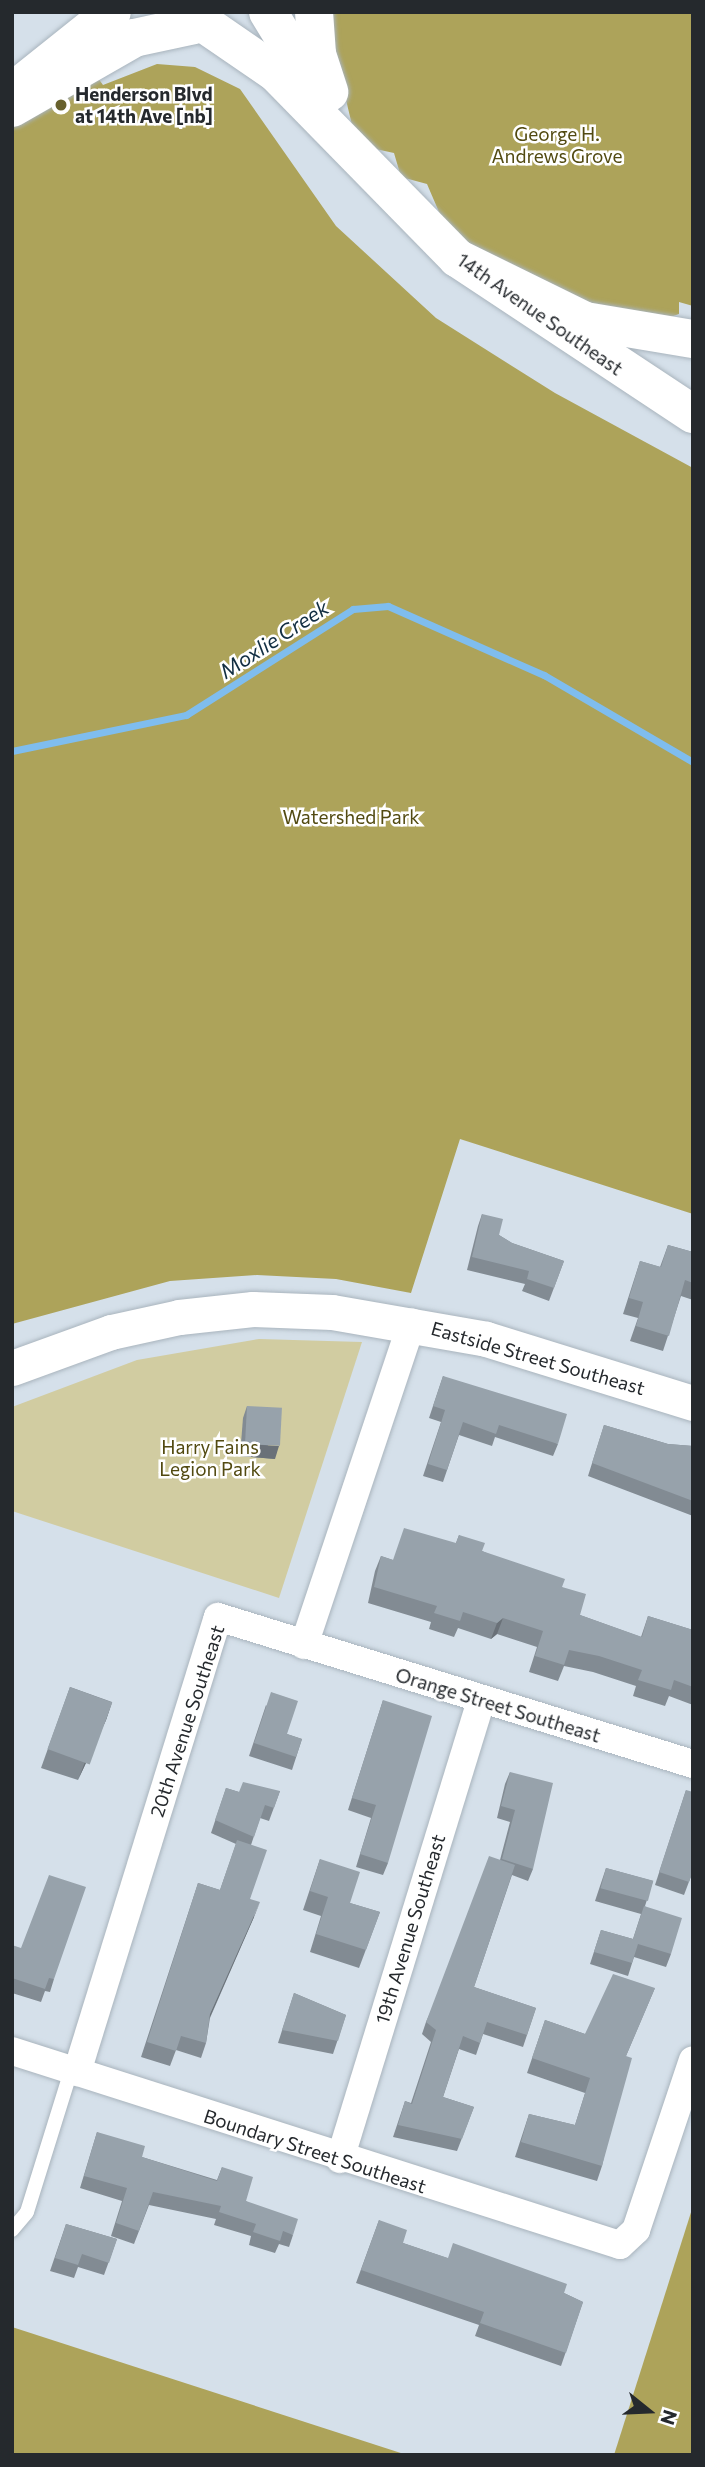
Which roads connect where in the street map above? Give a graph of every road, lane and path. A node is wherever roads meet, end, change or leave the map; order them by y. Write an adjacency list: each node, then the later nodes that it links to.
1 (112, 12): 6 (main road)
2 (245, 12): 5 (main road)
3 (268, 12): 8 (main road, 14th Avenue Southeast)
4 (314, 12): 8 (main road)
5 (191, 21): 7 (main road); 9 (main road, 14th Avenue Southeast)
6 (12, 93)
7 (12, 108)
8 (339, 117): 9 (main road, 14th Avenue Southeast)
9 (371, 169): 10 (main road, 14th Avenue Southeast)
10 (457, 258): 11 (main road); 12 (main road, 14th Avenue Southeast)
11 (693, 339)
12 (693, 414)
13 (412, 1323): 14 (street, Eastside Street Southeast); 15 (street, Eastside Street Southeast); 16 (street)
14 (12, 1368)
15 (693, 1403)
16 (304, 1644): 17 (street, Orange Street Southeast); 20 (street, 20th Avenue Southeast)
17 (481, 1700): 18 (street, Orange Street Southeast); 22 (street, 19th Avenue Southeast)
18 (693, 1764)
19 (12, 2051): 20 (street, Boundary Street Southeast)
20 (74, 2072): 22 (street, Boundary Street Southeast); 23 (lane)
21 (690, 2079): 22 (street, Boundary Street Southeast)
22 (340, 2159)
23 (12, 2230)

